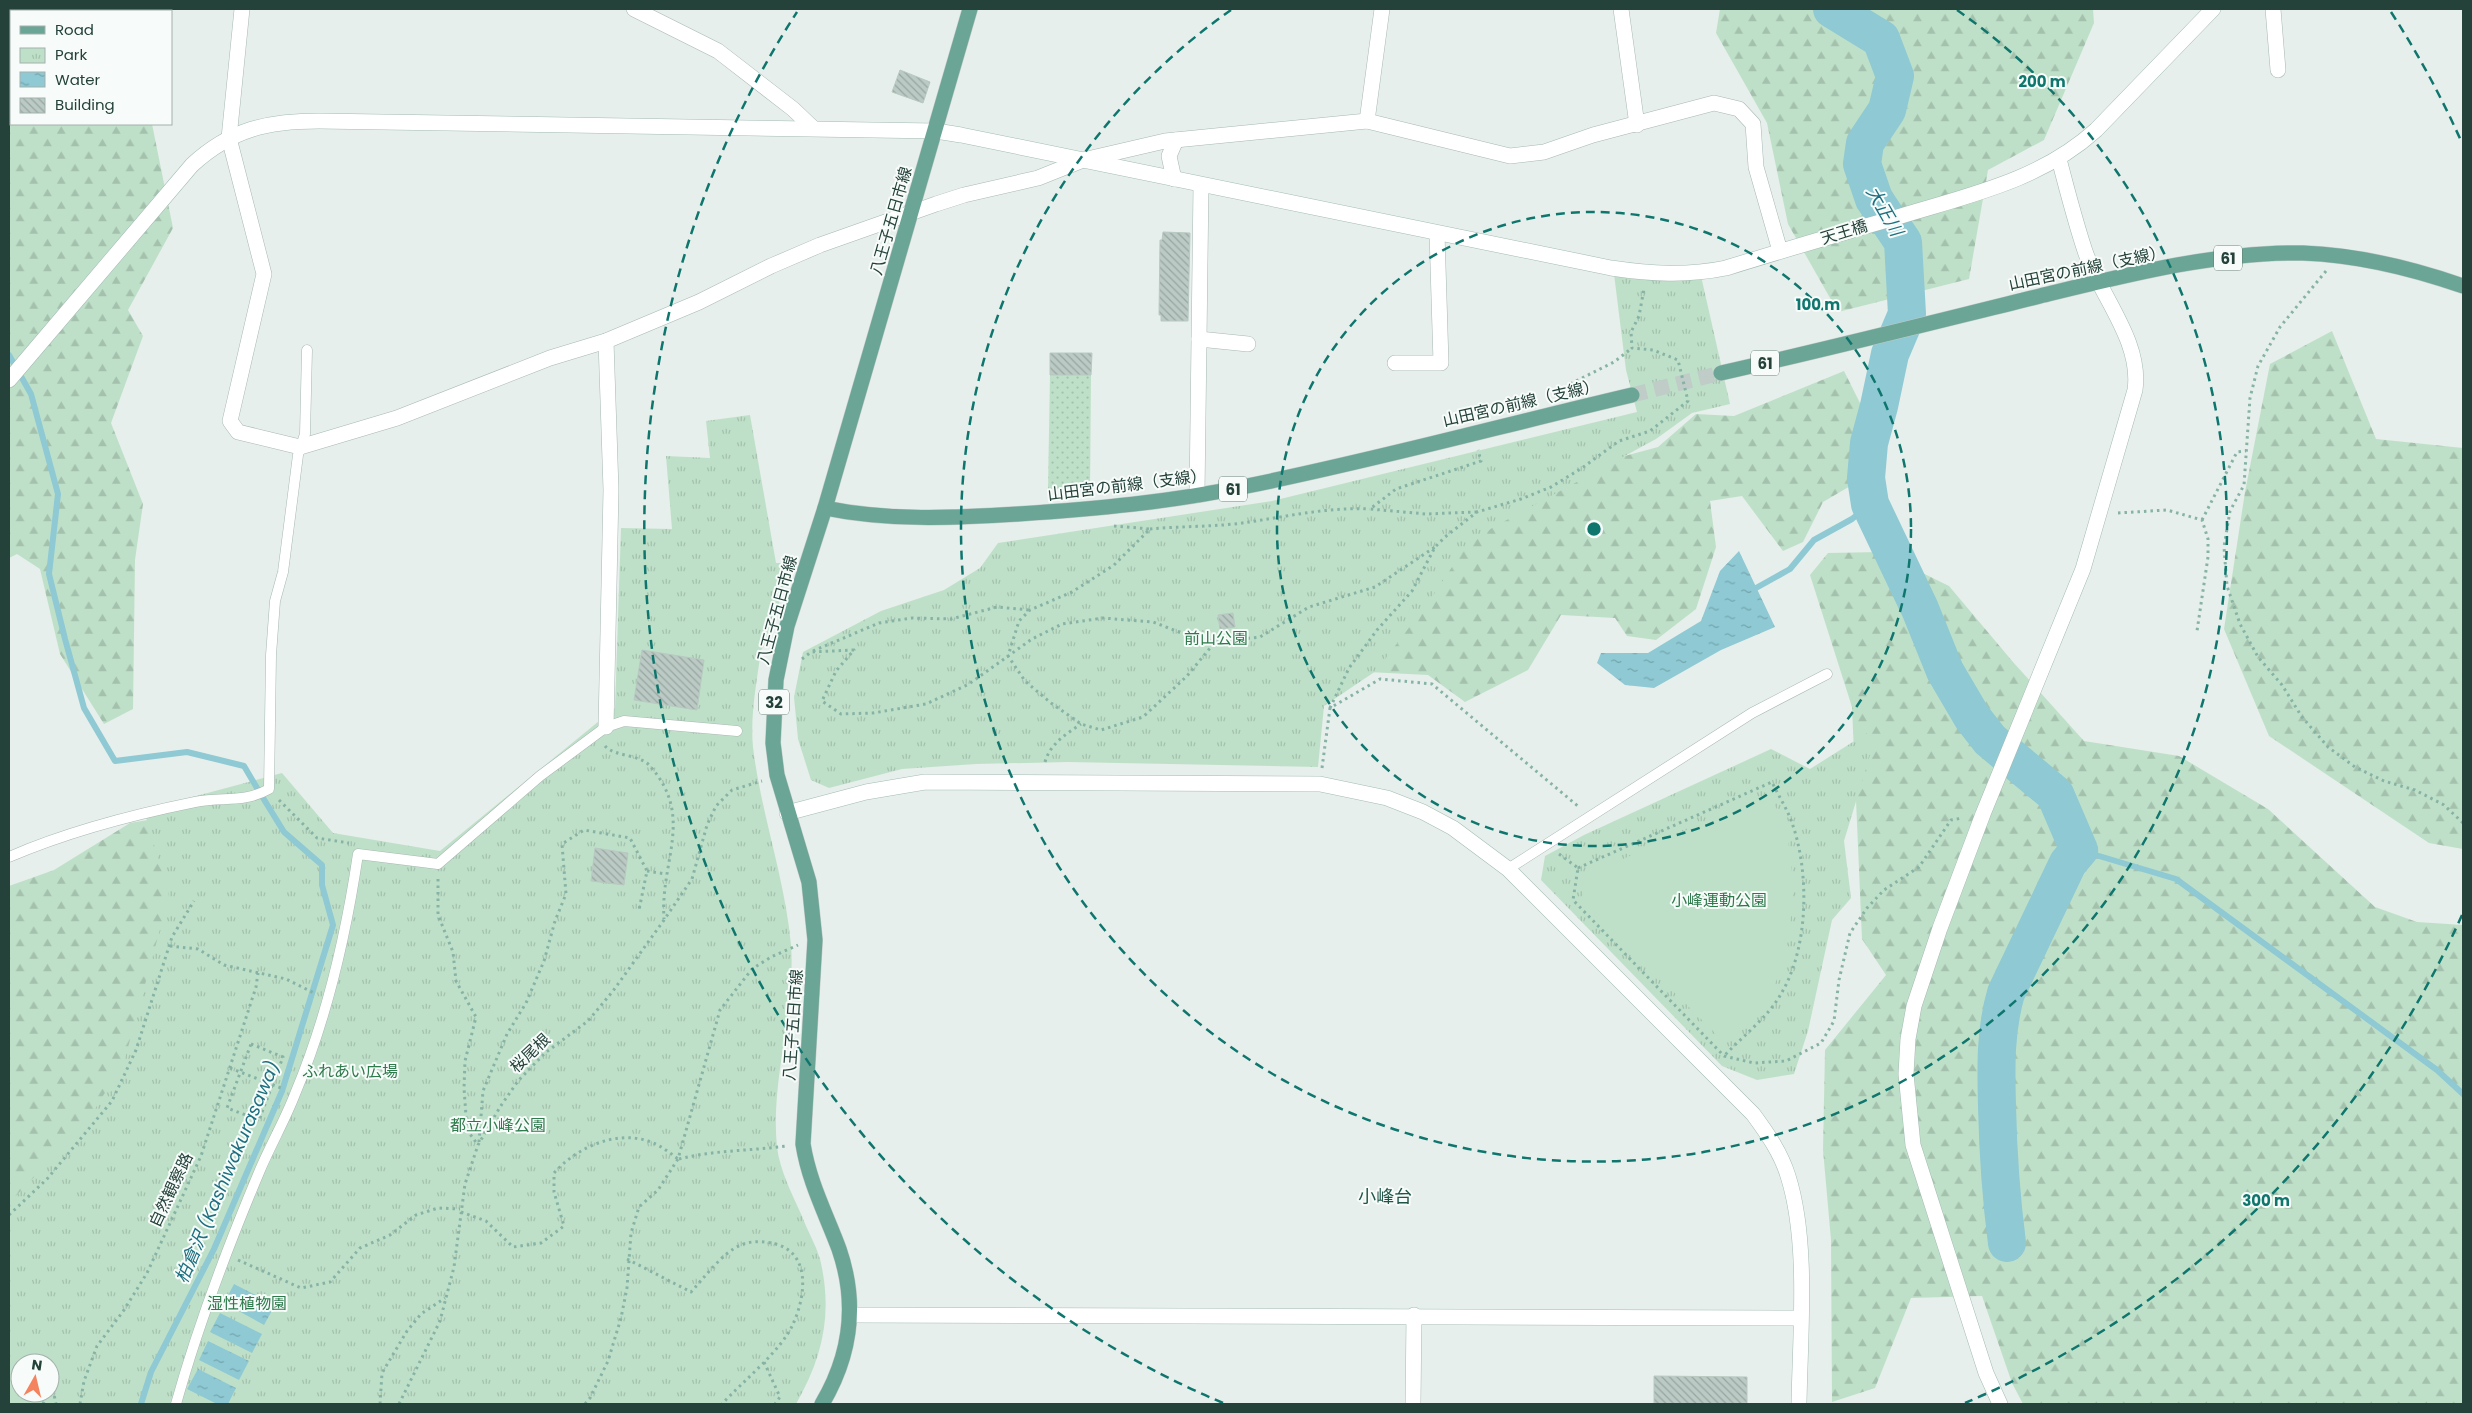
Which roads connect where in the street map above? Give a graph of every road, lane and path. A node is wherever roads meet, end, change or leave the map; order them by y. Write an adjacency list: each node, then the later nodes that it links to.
1 (242, 9): 13 (street)
2 (634, 9): 11 (street)
3 (970, 9): 12 (main road, 八王子五日市線 / 32)
4 (1382, 9): 9 (street)
5 (1621, 9): 10 (street)
6 (2213, 9): 15 (street, 天王橋)
7 (2273, 9): 8 (street)
8 (2278, 70)
9 (1367, 121): 10 (street); 14 (street)
10 (1637, 125): 21 (street)
11 (813, 128): 12 (street, 天王橋); 13 (street, 天王橋)
12 (936, 131): 16 (street, 天王橋); 19 (main road, 八王子五日市線 / 32)
13 (229, 138): 33 (street, 天王橋); 36 (street)
14 (1176, 140): 16 (street); 17 (street)
15 (2059, 159): 21 (street, 天王橋); 23 (street)
16 (1083, 160): 17 (street, 天王橋); 19 (street)
17 (1174, 179): 18 (street, 天王橋)
18 (1201, 185): 20 (street, 天王橋); 26 (street)
19 (911, 213): 27 (street); 40 (main road, 八王子五日市線 / 32)
20 (1437, 233): 21 (street, 天王橋); 31 (street)
21 (1780, 252)
22 (2339, 256): 23 (main road, 山田宮の前線（支線） / 61); 24 (main road, 山田宮の前線（支線） / 61); 38 (path)
23 (2099, 282): 32 (main road, 山田宮の前線（支線） / 61); 43 (street)
24 (2463, 286)
25 (1644, 290): 29 (path)
26 (1199, 340): 28 (street); 39 (street)
27 (606, 341): 36 (street); 57 (street)
28 (1248, 344)
29 (1632, 348): 34 (path); 42 (path)
30 (307, 350): 36 (lane)
31 (1395, 363)
32 (1722, 373)
33 (9, 380)
34 (1575, 394)
35 (1632, 395): 39 (main road, 山田宮の前線（支線） / 61)
36 (300, 447): 63 (lane)
37 (1478, 451): 41 (path)
38 (2246, 451): 44 (path); 67 (path)
39 (1197, 495): 40 (main road, 山田宮の前線（支線） / 61)
40 (825, 508): 65 (main road, 八王子五日市線 / 32)
41 (1370, 509): 42 (path); 46 (path)
42 (1477, 512): 47 (path)
43 (2100, 515): 44 (path); 66 (street)
44 (2202, 520): 49 (path)
45 (1111, 523): 46 (path)
46 (1150, 529): 48 (path)
47 (1435, 547): 50 (path); 55 (path)
48 (1030, 610): 51 (path); 52 (path)
49 (2196, 631)
50 (1215, 642): 52 (path); 56 (path)
51 (811, 652): 52 (path); 53 (path)
52 (1008, 656): 56 (path)
53 (802, 659)
54 (1827, 674): 73 (lane)
55 (1330, 708): 62 (path); 64 (path)
56 (1081, 724): 60 (path)
57 (606, 727): 58 (lane); 71 (lane)
58 (737, 731)
59 (606, 748): 75 (path)
60 (1045, 762)
61 (767, 779): 78 (path, 桜尾根)
62 (1320, 784): 65 (street); 73 (street)
63 (269, 789): 68 (path); 70 (lane)
64 (1574, 802)
65 (787, 813): 88 (main road, 八王子五日市線 / 32)
66 (1983, 814): 83 (path); 110 (street)
67 (2463, 823)
68 (353, 844)
69 (1555, 851): 72 (path)
70 (9, 857)
71 (438, 864): 89 (path); 93 (lane)
72 (1578, 868): 83 (path); 83 (path)
73 (1508, 869): 98 (street)
74 (647, 871): 75 (path); 77 (path); 89 (path)
75 (666, 874): 78 (path)
76 (194, 902): 80 (path)
77 (639, 910)
78 (664, 920): 89 (path, 桜尾根)
79 (800, 944): 90 (path)
80 (170, 946): 81 (path); 92 (path)
81 (258, 973): 82 (path); 84 (path, 自然観察路)
82 (306, 991)
83 (1724, 1056)
84 (230, 1068): 85 (path); 100 (path, 自然観察路)
85 (240, 1072): 86 (path); 86 (path); 86 (path)
86 (273, 1084): 87 (path)
87 (278, 1086)
88 (803, 1144): 90 (path); 96 (main road, 八王子五日市線 / 32)
89 (478, 1145): 91 (path, 桜尾根)
90 (678, 1159): 91 (path); 94 (path)
91 (460, 1211): 93 (path); 95 (path, 桜尾根)
92 (9, 1215)
93 (226, 1254): 101 (lane)
94 (627, 1259): 99 (path); 104 (path)
95 (446, 1297): 102 (path); 103 (path, 桜尾根)
96 (850, 1314): 97 (street); 107 (main road, 八王子五日市線 / 32)
97 (1414, 1315): 98 (street); 108 (street)
98 (1800, 1318): 109 (street)
99 (764, 1362): 105 (path); 106 (path)
100 (80, 1404)
101 (176, 1404)
102 (380, 1404)
103 (399, 1404)
104 (585, 1404)
105 (722, 1404)
106 (775, 1404)
107 (822, 1404)
108 (1413, 1404)
109 (1799, 1404)
110 (2000, 1404)

